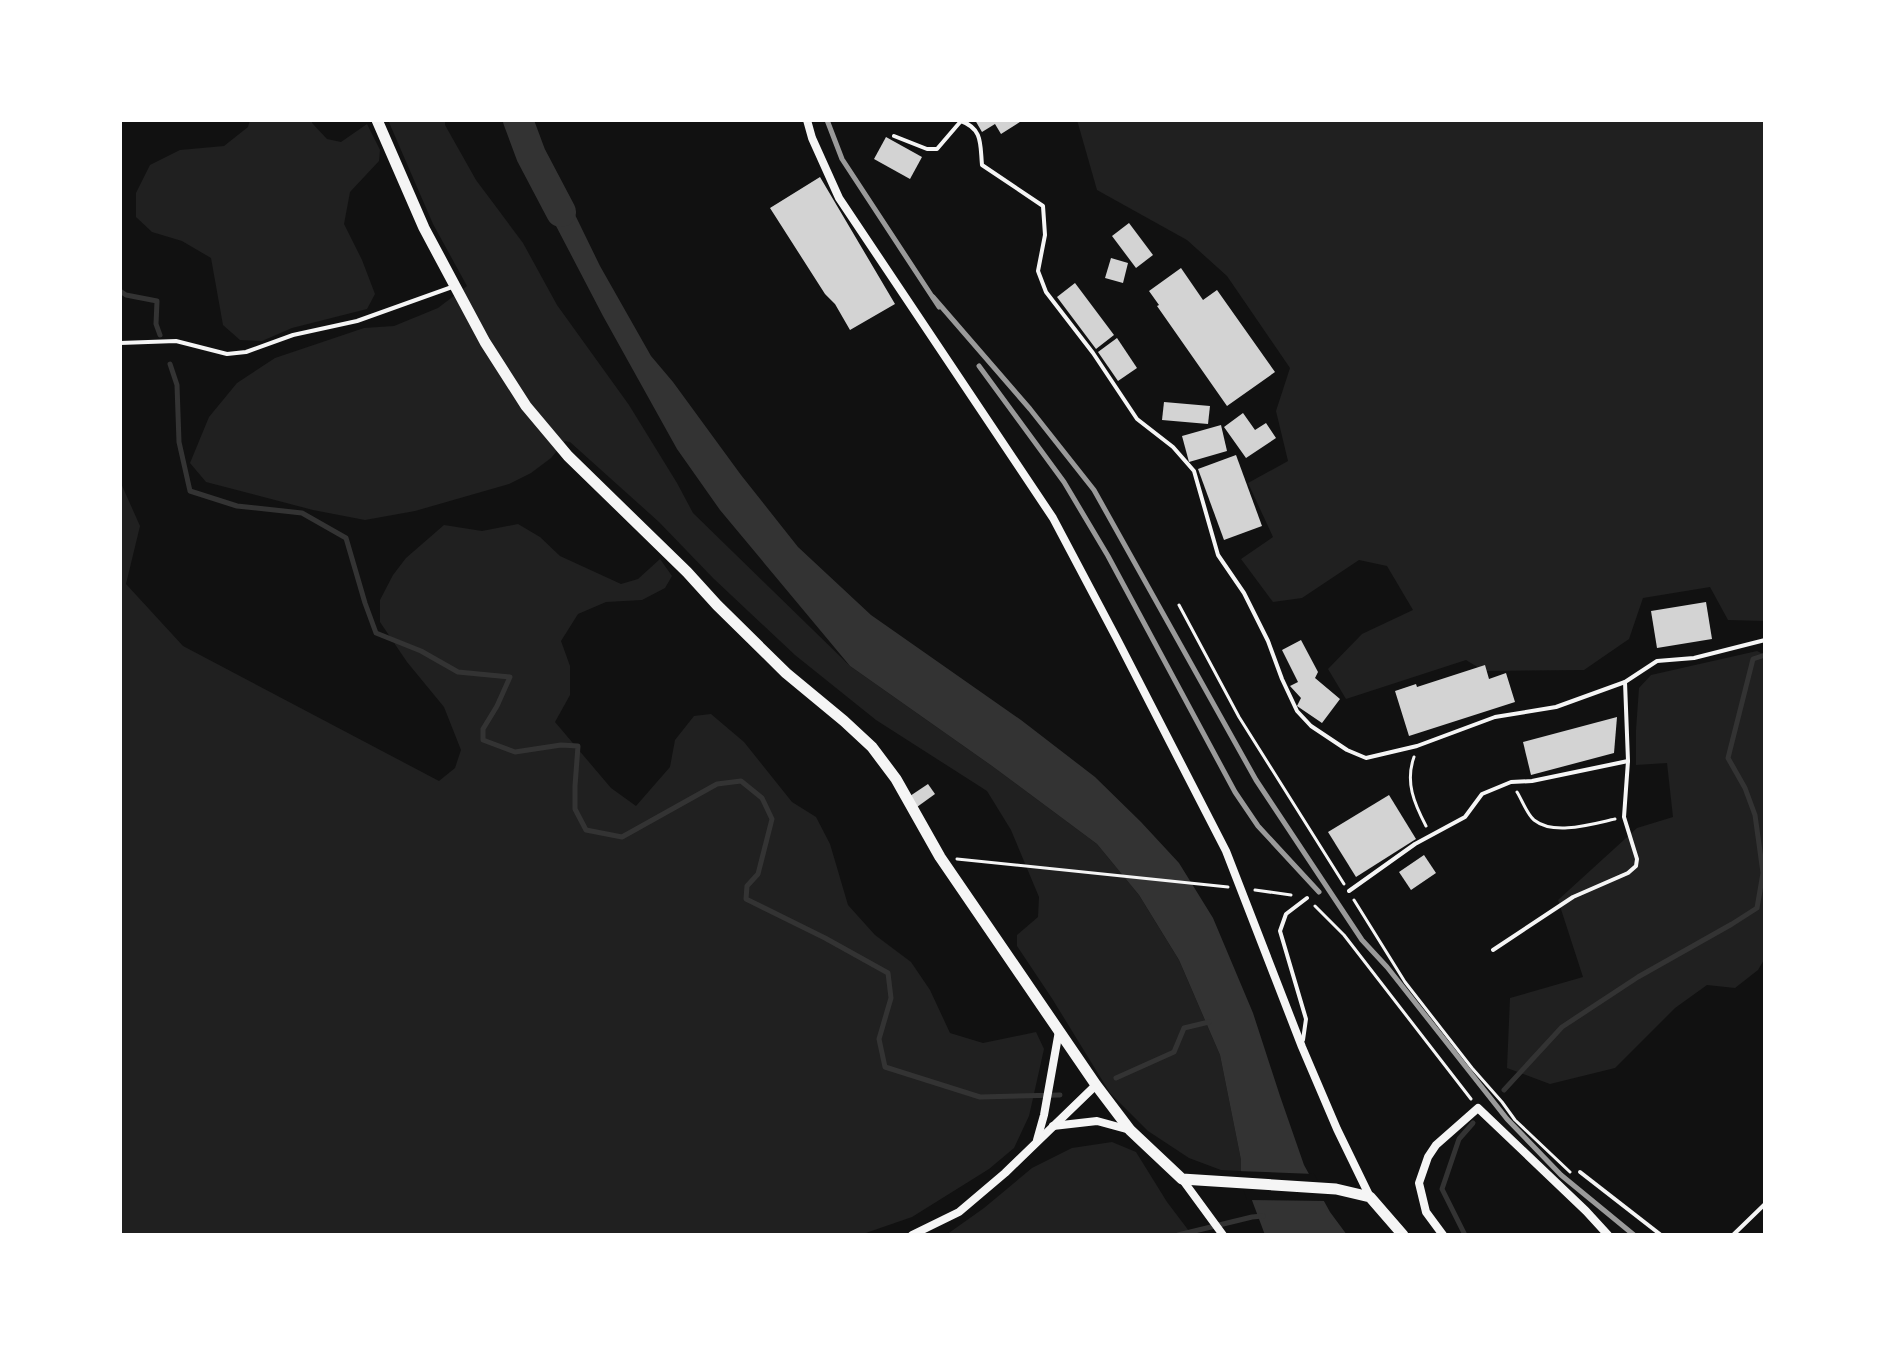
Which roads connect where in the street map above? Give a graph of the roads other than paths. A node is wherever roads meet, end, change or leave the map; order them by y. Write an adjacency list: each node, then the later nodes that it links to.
1 (377, 120): 4 (main road)
2 (807, 120): 13 (street)
3 (894, 136): 7 (lane)
4 (455, 286): 5 (lane); 12 (main road)
5 (120, 343)
6 (1765, 640): 7 (lane)
7 (1625, 682): 8 (lane)
8 (1628, 761): 9 (lane); 11 (lane)
9 (1349, 891)
10 (1307, 898): 13 (lane)
11 (1493, 950)
12 (1059, 1031): 14 (main road); 17 (street)
13 (1302, 1047): 20 (street)
14 (1096, 1085): 15 (street); 16 (main road)
15 (1052, 1126): 16 (street); 17 (street)
16 (1130, 1130): 19 (main road)
17 (1037, 1141): 22 (street)
18 (1580, 1172): 27 (lane)
19 (1182, 1179): 20 (main road); 23 (street)
20 (1370, 1197): 24 (main road)
21 (1765, 1204): 28 (lane)
22 (912, 1235)
23 (1223, 1235)
24 (1403, 1235)
25 (1443, 1235): 26 (street)
26 (1608, 1235)
27 (1661, 1235)
28 (1733, 1235)

